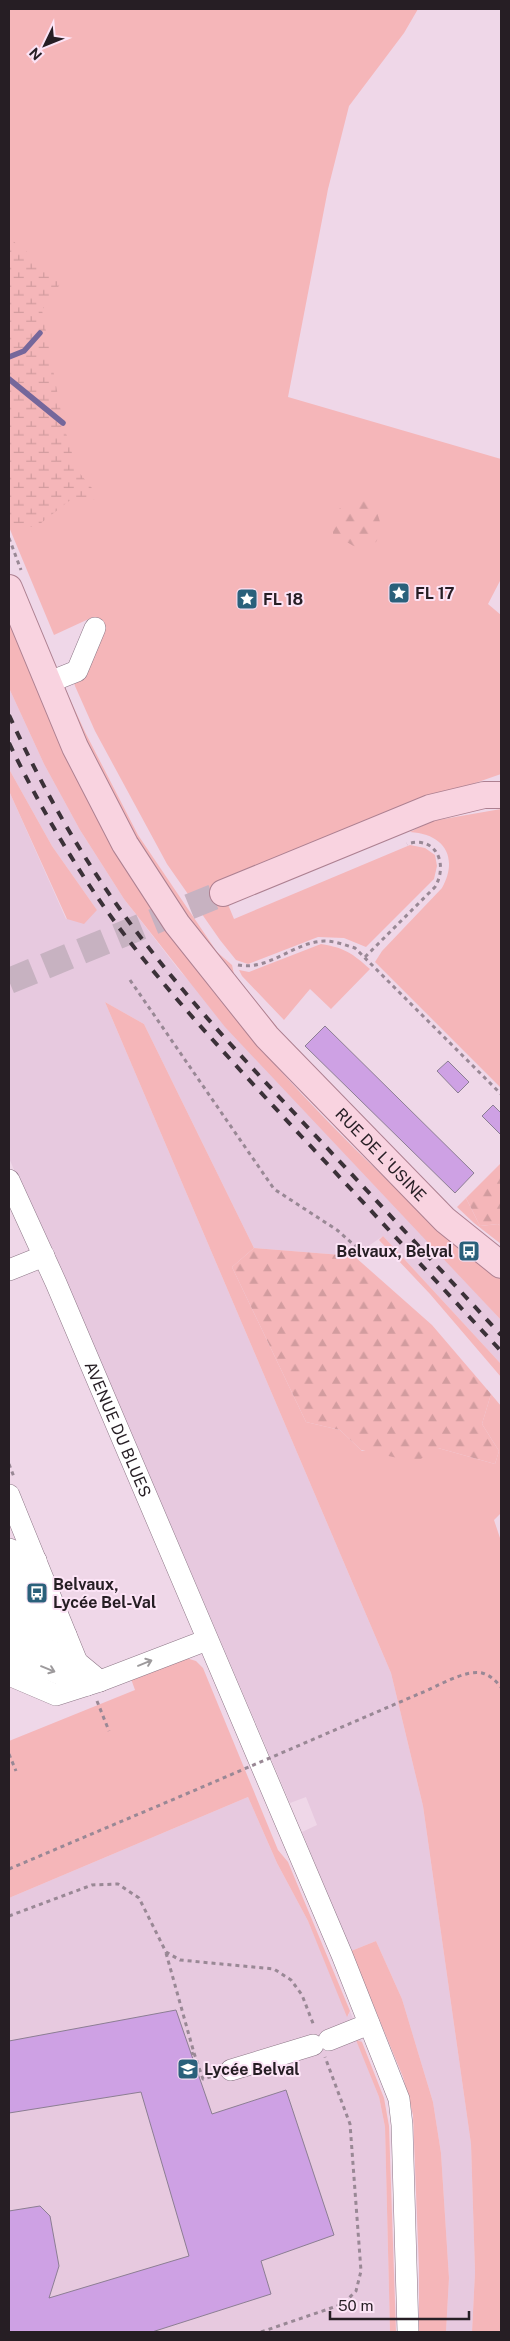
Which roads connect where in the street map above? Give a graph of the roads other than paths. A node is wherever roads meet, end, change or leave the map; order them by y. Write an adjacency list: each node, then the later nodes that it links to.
1 (16, 581): 3 (main road, RUE DE L'USINE)
2 (95, 628): 3 (street)
3 (47, 683): 8 (main road, RUE DE L'USINE)
4 (501, 795): 5 (main road)
5 (223, 893)
6 (9, 1180): 7 (street, AVENUE DU BLUES)
7 (44, 1256): 9 (street); 20 (street, AVENUE DU BLUES)
8 (500, 1263)
9 (9, 1270)
10 (13, 1515): 12 (street)
11 (9, 1549): 12 (street)
12 (36, 1560): 14 (street)
13 (9, 1570): 14 (street)
14 (46, 1586): 16 (street)
15 (9, 1591): 16 (street)
16 (57, 1611): 19 (street)
17 (9, 1612): 19 (street)
18 (9, 1633): 22 (street)
19 (66, 1635): 22 (street)
20 (207, 1640): 24 (street, one-way to 20); 25 (street, AVENUE DU BLUES)
21 (9, 1654): 24 (street, one-way to 24)
22 (77, 1662): 24 (street)
23 (9, 1676): 24 (street)
24 (94, 1688)
25 (370, 2024): 26 (street); 27 (street, AVENUE DU BLUES)
26 (231, 2070)
27 (408, 2332)

